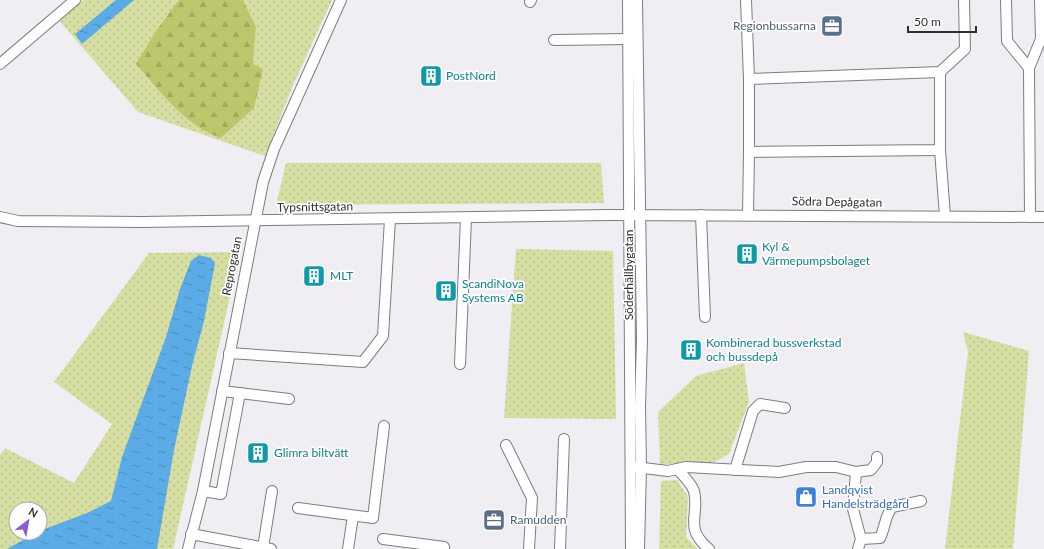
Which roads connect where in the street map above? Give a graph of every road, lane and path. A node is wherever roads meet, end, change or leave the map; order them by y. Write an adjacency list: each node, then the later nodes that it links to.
1 (75, 0): 11 (street)
2 (341, 0): 27 (street, Reprogatan)
3 (628, 0): 9 (street, Söderhällbygatan)
4 (637, 0): 18 (street, Söderhällbygatan)
5 (746, 0): 14 (street)
6 (964, 0): 13 (street)
7 (1006, 0): 12 (street)
8 (1040, 0): 12 (street)
9 (628, 38): 10 (street); 17 (street, Söderhällbygatan)
10 (554, 40)
11 (0, 64)
12 (1030, 68): 23 (street)
13 (940, 72): 14 (street); 15 (street)
14 (749, 79): 16 (street)
15 (940, 150): 16 (street); 21 (street)
16 (749, 152): 20 (street)
17 (630, 215): 18 (street, Södra Depågatan); 25 (street, Typsnittsgatan); 39 (street, Söderhällbygatan)
18 (642, 215): 19 (street, Södra Depågatan); 39 (street, Söderhällbygatan)
19 (700, 215): 20 (street, Södra Depågatan); 28 (street)
20 (748, 215): 21 (street, Södra Depågatan)
21 (945, 216): 23 (street, Södra Depågatan)
22 (0, 217): 27 (street, Typsnittsgatan)
23 (1030, 217): 24 (street, Södra Depågatan)
24 (1044, 217)
25 (466, 218): 26 (street, Typsnittsgatan); 30 (street)
26 (390, 219): 27 (street, Typsnittsgatan); 29 (street)
27 (254, 221): 29 (street, Reprogatan)
28 (705, 318)
29 (229, 353): 31 (street, Reprogatan)
30 (460, 364)
31 (222, 391): 32 (street); 43 (street, Reprogatan)
32 (240, 393): 33 (street); 43 (street)
33 (289, 399)
34 (785, 408): 41 (street)
35 (384, 426): 47 (street)
36 (564, 439): 58 (street)
37 (506, 445): 57 (street)
38 (877, 457): 42 (street)
39 (636, 467): 40 (street); 59 (street, Söderhällbygatan); 60 (street, Söderhällbygatan)
40 (677, 469): 41 (street); 53 (street)
41 (734, 470): 42 (street)
42 (856, 472): 50 (street)
43 (203, 491): 48 (street, Reprogatan)
44 (272, 491): 54 (street)
45 (921, 501): 50 (street)
46 (298, 508): 47 (street)
47 (353, 516): 56 (street)
48 (191, 534): 54 (street); 55 (street, Reprogatan)
49 (383, 539): 51 (street)
50 (860, 544)
51 (423, 547): 52 (street)
52 (444, 547)
53 (705, 547)
54 (267, 548)
55 (188, 549)
56 (348, 549)
57 (529, 549)
58 (560, 549)
59 (631, 549)
60 (639, 549)

